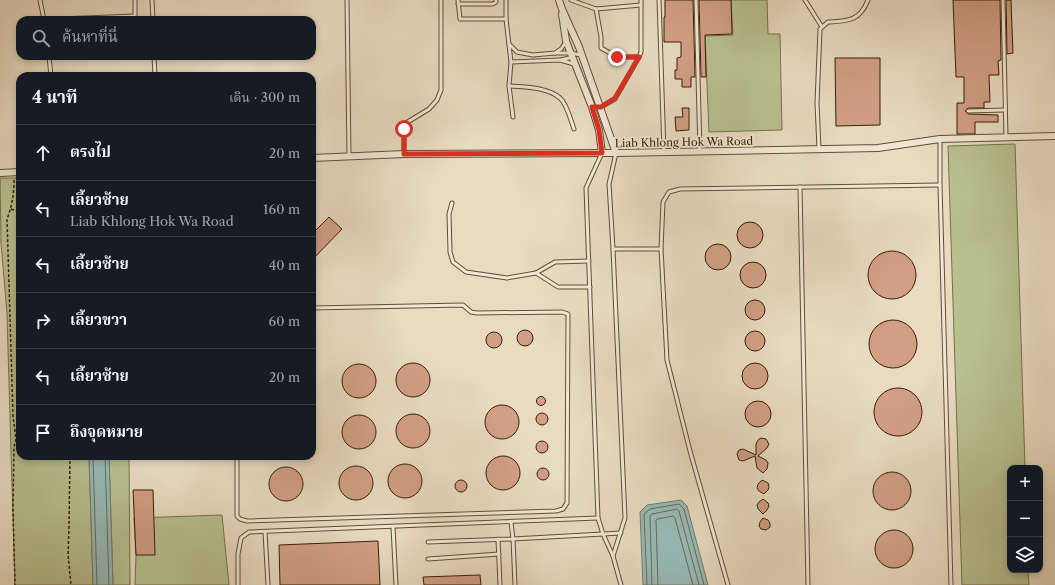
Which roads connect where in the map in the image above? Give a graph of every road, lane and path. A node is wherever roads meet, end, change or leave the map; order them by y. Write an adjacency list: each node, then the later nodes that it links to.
1 (40, 0): 20 (lane)
2 (135, 0): 21 (lane)
3 (152, 0): 22 (lane)
4 (347, 0): 54 (lane)
5 (441, 0): 53 (lane)
6 (496, 0): 16 (lane)
7 (506, 0): 23 (lane)
8 (559, 0): 18 (street)
9 (571, 0): 19 (lane)
10 (641, 0): 17 (lane)
11 (659, 0): 49 (lane)
12 (696, 0): 50 (lane)
13 (805, 0): 24 (lane)
14 (868, 0): 24 (lane)
15 (1003, 0): 41 (lane)
16 (458, 2): 23 (lane)
17 (641, 5): 19 (lane); 30 (lane)
18 (562, 9): 25 (street); 29 (street)
19 (596, 9): 30 (lane)
20 (43, 16)
21 (135, 16)
22 (153, 16)
23 (506, 19): 26 (lane)
24 (822, 27): 48 (lane)
25 (566, 42): 27 (lane); 28 (street)
26 (509, 44): 27 (lane); 34 (lane)
27 (555, 54): 28 (lane)
28 (571, 55): 29 (lane); 33 (lane); 35 (street)
29 (582, 55): 40 (street)
30 (639, 57): 40 (lane)
31 (50, 60): 36 (lane)
32 (154, 60): 37 (lane)
33 (560, 60): 34 (lane); 35 (lane)
34 (511, 62): 38 (lane)
35 (574, 64): 39 (street)
36 (51, 72)
37 (154, 72)
38 (509, 86): 43 (lane); 44 (lane)
39 (592, 107): 40 (lane); 51 (street)
40 (601, 107): 52 (street)
41 (1005, 110): 42 (lane); 46 (lane)
42 (968, 111)
43 (513, 118)
44 (574, 129)
45 (1055, 136): 46 (street, Liab Khlong Hok Wa Road)
46 (1006, 137): 47 (street, Liab Khlong Hok Wa Road)
47 (940, 139): 48 (street, Liab Khlong Hok Wa Road); 59 (lane)
48 (819, 149): 50 (street, Liab Khlong Hok Wa Road)
49 (664, 152): 50 (street, Liab Khlong Hok Wa Road); 52 (street, Liab Khlong Hok Wa Road)
50 (700, 152)
51 (602, 153): 52 (street, Liab Khlong Hok Wa Road); 53 (street, Liab Khlong Hok Wa Road); 66 (lane)
52 (616, 153): 64 (lane)
53 (404, 154): 54 (street, Liab Khlong Hok Wa Road)
54 (349, 156): 55 (street, Liab Khlong Hok Wa Road)
55 (316, 158)
56 (16, 172): 57 (street)
57 (0, 173)
58 (16, 179): 62 (path)
59 (940, 185): 60 (lane); 94 (lane)
60 (800, 187): 65 (lane); 93 (lane)
61 (452, 203): 67 (lane)
62 (11, 209): 63 (path); 84 (path)
63 (16, 211)
64 (613, 249): 65 (lane); 76 (lane)
65 (661, 249): 92 (lane)
66 (589, 261): 67 (lane); 68 (lane)
67 (536, 273): 68 (lane)
68 (590, 287): 72 (lane)
69 (316, 308): 71 (lane)
70 (70, 460): 85 (path)
71 (237, 460)
72 (598, 518): 73 (lane); 77 (lane)
73 (511, 522): 74 (lane); 79 (lane)
74 (393, 527): 75 (lane); 88 (lane)
75 (265, 532): 86 (lane); 87 (lane)
76 (621, 533): 77 (lane); 82 (lane)
77 (603, 534): 79 (lane); 82 (lane)
78 (498, 539): 79 (lane); 80 (lane); 81 (lane)
79 (513, 539): 90 (lane)
80 (428, 542)
81 (499, 554): 83 (lane); 89 (lane)
82 (613, 556): 91 (lane)
83 (428, 559)
84 (16, 585)
85 (71, 585)
86 (238, 585)
87 (268, 585)
88 (396, 585)
89 (500, 585)
90 (515, 585)
91 (620, 585)
92 (728, 585)
93 (808, 585)
94 (951, 585)

